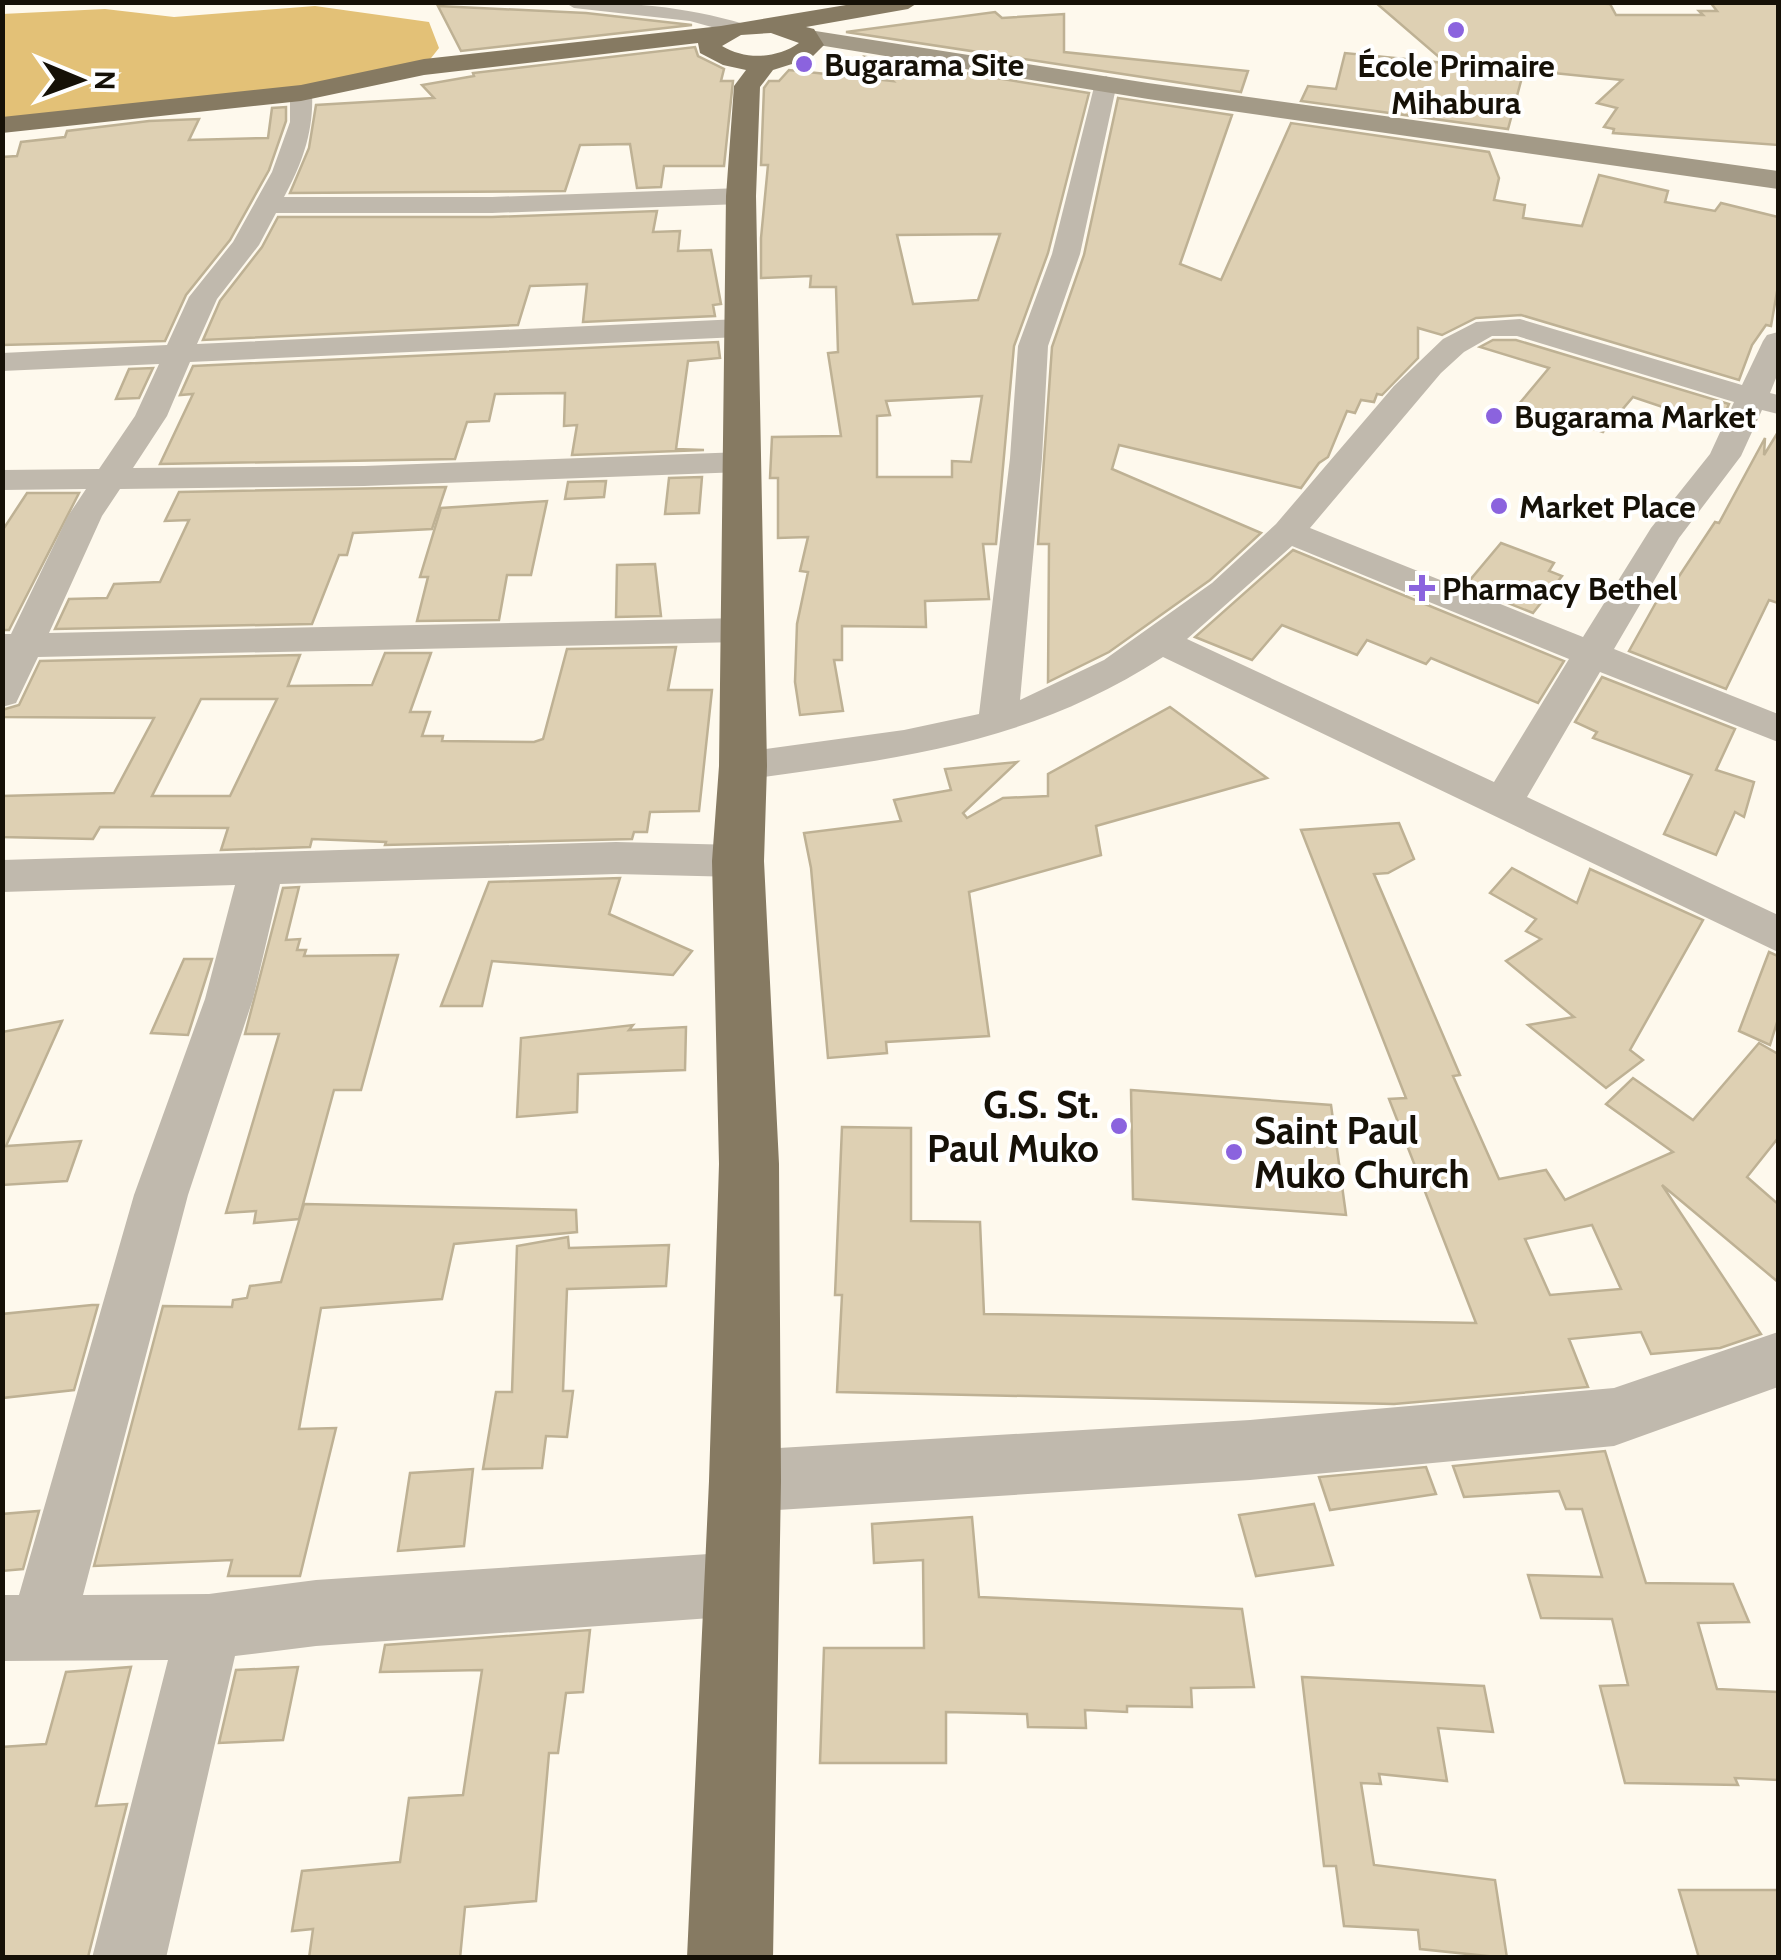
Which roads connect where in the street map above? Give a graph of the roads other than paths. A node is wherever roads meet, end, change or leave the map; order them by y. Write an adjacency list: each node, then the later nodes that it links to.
1 (574, 2): 5 (street)
2 (908, 2): 3 (highway)
3 (772, 26): 4 (highway); 5 (highway)
4 (806, 45): 5 (highway); 6 (main road)
5 (735, 54): 7 (highway); 10 (highway)
6 (1106, 83): 9 (main road); 26 (street)
7 (301, 93): 8 (highway); 11 (street)
8 (2, 125)
9 (1778, 180)
10 (742, 196): 11 (street); 12 (highway)
11 (268, 205): 14 (street)
12 (739, 328): 14 (street); 17 (highway)
13 (1778, 341): 16 (street)
14 (180, 353): 15 (street); 18 (street)
15 (2, 362)
16 (1766, 401): 20 (street); 24 (street)
17 (742, 462): 18 (street); 21 (highway)
18 (114, 478): 19 (street); 23 (street)
19 (2, 480)
20 (1288, 532): 22 (street); 24 (street)
21 (741, 630): 23 (street); 28 (highway)
22 (1159, 640): 26 (street); 29 (street)
23 (15, 646): 25 (street)
24 (1593, 651): 27 (street); 29 (street)
25 (2, 694)
26 (998, 722): 28 (street)
27 (1778, 728)
28 (743, 766): 30 (highway)
29 (1502, 803): 33 (street)
30 (738, 861): 31 (street); 35 (highway)
31 (261, 872): 32 (street); 37 (street)
32 (2, 876)
33 (1778, 935)
34 (1778, 1360): 35 (street)
35 (745, 1481): 36 (highway)
36 (739, 1584): 38 (street); 40 (highway)
37 (22, 1626): 38 (street)
38 (210, 1627): 39 (street)
39 (129, 1958)
40 (730, 1958)

